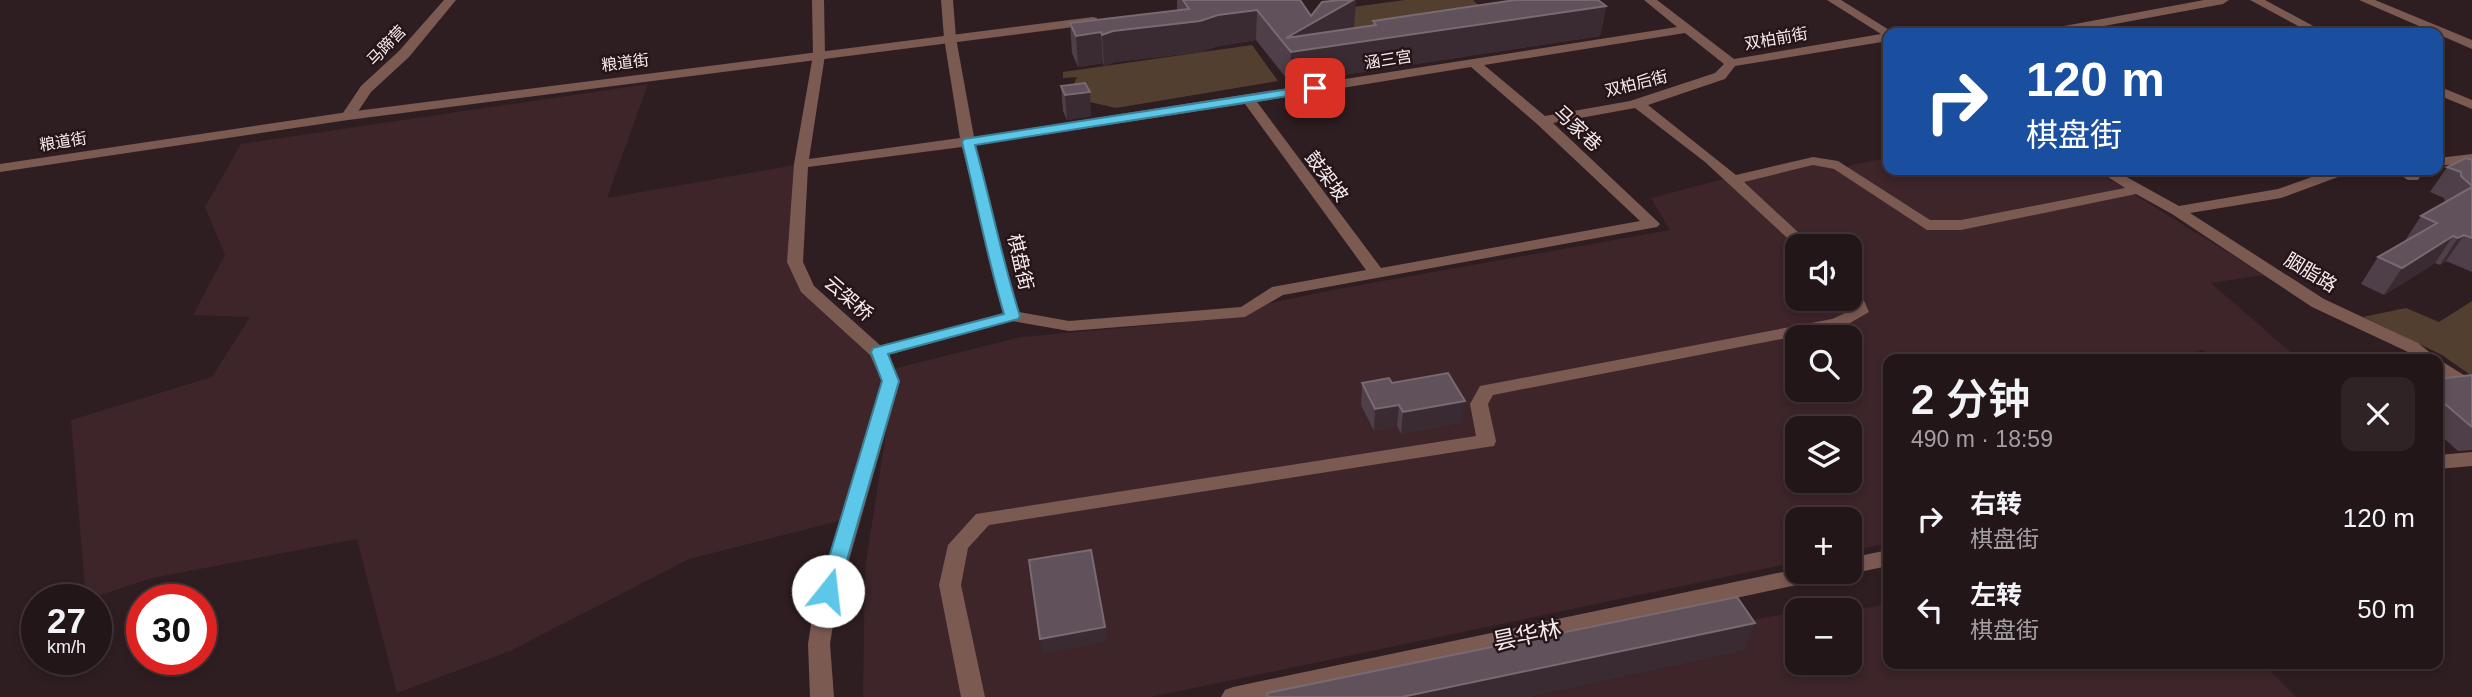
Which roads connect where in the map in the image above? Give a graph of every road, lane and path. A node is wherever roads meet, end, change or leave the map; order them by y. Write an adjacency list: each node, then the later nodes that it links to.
1 (450, 0): 26 (street, 马蹄营)
2 (817, 0): 19 (street, 云架桥)
3 (947, 0): 17 (street, 棋盘街)
4 (1650, 0): 13 (street, 双柏前街)
5 (1833, 0): 14 (street)
6 (2223, 0): 10 (street)
7 (2256, 0): 11 (street)
8 (2365, 0): 12 (street)
9 (1108, 19): 17 (street, 粮道街)
10 (2090, 28)
11 (2310, 28)
12 (2432, 28)
13 (1688, 29): 20 (street, 涵三宫); 21 (street, 双柏前街)
14 (1883, 32)
15 (2443, 33): 18 (street)
16 (1883, 36): 21 (street, 双柏前街)
17 (950, 38): 19 (street, 粮道街); 28 (street, 棋盘街)
18 (2472, 45)
19 (819, 55): 26 (street, 粮道街); 31 (street, 云架桥)
20 (1474, 63): 23 (street, 涵三宫); 27 (street, 马家巷)
21 (1731, 64): 24 (street, 双柏后街)
22 (2443, 92): 25 (street)
23 (1248, 99): 28 (street, 涵三宫); 39 (street, 鼓架坡)
24 (1637, 103): 27 (street, 双柏后街); 35 (street)
25 (2472, 105)
26 (348, 116): 32 (street, 粮道街)
27 (1542, 121): 39 (street, 马家巷)
28 (968, 142): 31 (street, 涵三宫); 41 (street, 棋盘街)
29 (2472, 158): 30 (street)
30 (2443, 161)
31 (802, 164): 42 (street, 云架桥)
32 (0, 168)
33 (2112, 175): 36 (street, 胭脂路)
34 (2323, 175): 37 (street)
35 (1734, 180): 36 (street); 38 (street)
36 (2136, 190): 37 (street, 胭脂路)
37 (2177, 211): 43 (street, 胭脂路)
38 (1793, 234)
39 (1377, 274): 41 (street)
40 (1861, 311): 52 (street)
41 (1012, 316): 42 (street, 棋盘街)
42 (878, 352): 51 (street, 云架桥)
43 (2422, 354)
44 (2443, 368): 45 (street)
45 (2472, 388)
46 (2472, 459): 47 (street)
47 (2443, 462)
48 (1883, 559): 49 (street)
49 (1862, 563)
50 (1785, 579): 53 (street, 昙华林)
51 (822, 697)
52 (973, 697)
53 (1233, 697)

